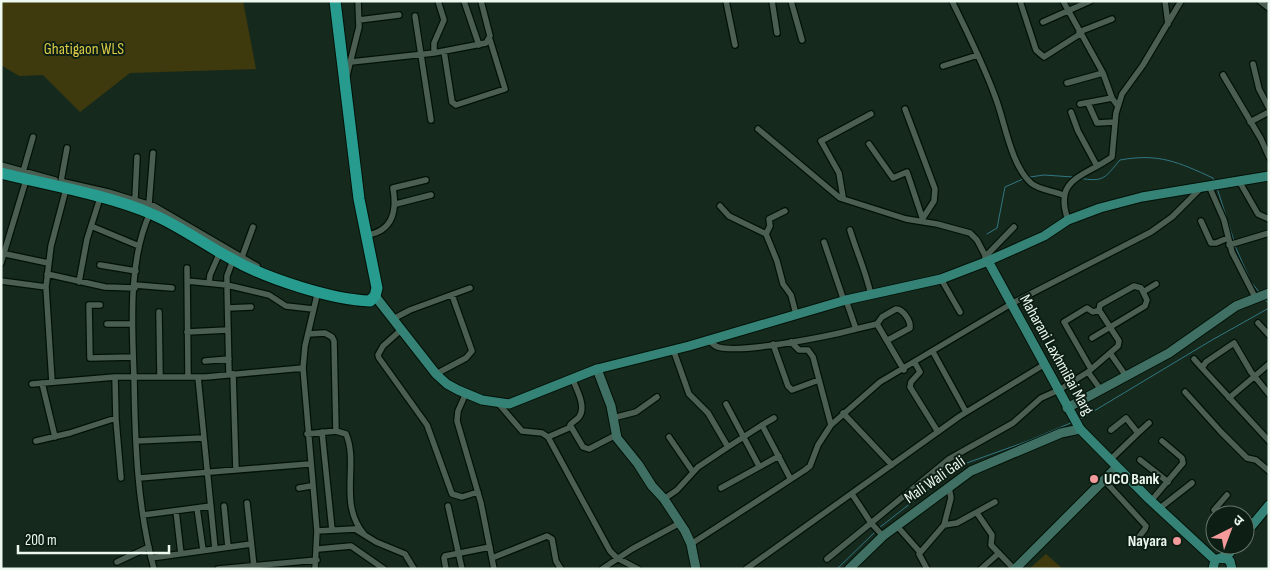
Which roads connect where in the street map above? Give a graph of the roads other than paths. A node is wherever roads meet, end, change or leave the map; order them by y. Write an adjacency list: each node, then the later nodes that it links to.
1 (335, 1): 40 (highway)
2 (358, 1): 21 (street)
3 (438, 1): 31 (street)
4 (464, 1): 28 (street)
5 (481, 1): 26 (street)
6 (726, 1): 29 (street)
7 (772, 1): 24 (street)
8 (791, 1): 27 (street)
9 (952, 1): 33 (street)
10 (1020, 1): 25 (street)
11 (1063, 1): 17 (street)
12 (1090, 1): 17 (street)
13 (1165, 1): 23 (street)
14 (1260, 1): 16 (street)
15 (1178, 2): 23 (street)
16 (1269, 8)
17 (1068, 11): 22 (street); 25 (street)
18 (399, 15): 21 (street)
19 (415, 16): 32 (street)
20 (1112, 19): 25 (street)
21 (358, 20): 34 (street)
22 (1043, 22)
23 (1168, 24): 44 (street)
24 (777, 33)
25 (1079, 33): 37 (street)
26 (490, 40): 28 (street); 30 (street)
27 (802, 40)
28 (479, 45): 30 (street)
29 (734, 45)
30 (444, 51): 31 (street)
31 (434, 53): 32 (street)
32 (422, 55): 34 (street); 50 (street)
33 (978, 55): 36 (street); 70 (street)
34 (351, 62): 40 (street)
35 (1253, 64): 45 (street)
36 (943, 66)
37 (1103, 72): 39 (street); 41 (street)
38 (1222, 75): 52 (street)
39 (1067, 82)
40 (344, 85): 88 (highway)
41 (1112, 98): 42 (street); 44 (street)
42 (1088, 103): 43 (street); 51 (street)
43 (1080, 104)
44 (1117, 105): 51 (street)
45 (1269, 108)
46 (905, 109): 79 (street)
47 (1071, 112): 61 (street)
48 (1269, 112): 52 (street)
49 (871, 114): 71 (street)
50 (431, 120)
51 (1115, 122): 61 (street)
52 (1250, 122): 59 (street)
53 (758, 129): 71 (street)
54 (33, 137): 63 (street)
55 (870, 144): 79 (street)
56 (67, 148): 67 (street)
57 (153, 153): 76 (street)
58 (137, 157): 73 (street)
59 (1269, 157)
60 (1, 165): 63 (street)
61 (1097, 166): 70 (street)
62 (1, 174): 63 (highway)
63 (24, 176): 67 (highway); 94 (street)
64 (1269, 176): 66 (main road)
65 (426, 180): 74 (street)
66 (1239, 181): 68 (main road); 78 (street)
67 (64, 185): 72 (highway); 73 (street); 98 (street)
68 (1208, 187): 80 (main road); 89 (street); 121 (street)
69 (431, 195): 74 (street)
70 (1063, 195): 80 (street)
71 (843, 197): 79 (street)
72 (100, 198): 76 (highway); 82 (street)
73 (135, 199): 76 (street)
74 (396, 204): 88 (street)
75 (720, 206): 87 (street)
76 (150, 208): 92 (street); 93 (highway); 95 (street)
77 (785, 211): 87 (street)
78 (1269, 219)
79 (923, 220): 96 (street)
80 (1068, 220): 96 (main road)
81 (1200, 221): 89 (street)
82 (91, 226): 92 (street); 106 (street)
83 (253, 227): 95 (street)
84 (1014, 227): 96 (street)
85 (850, 230): 117 (street)
86 (1269, 232): 91 (street)
87 (766, 234): 129 (street)
88 (367, 235): 119 (highway)
89 (1228, 238): 91 (street)
90 (824, 242): 120 (street)
91 (1229, 245): 118 (street)
92 (139, 246): 101 (street)
93 (220, 252): 95 (highway); 107 (street)
94 (2, 254): 97 (street); 98 (street)
95 (238, 259): 109 (street); 114 (highway)
96 (987, 259): 103 (main road); 121 (main road, Maharani LaxhmiBai Marg)
97 (1, 262)
98 (48, 263): 102 (street)
99 (100, 265): 101 (street)
100 (187, 268): 105 (street)
101 (136, 271): 111 (street)
102 (47, 274): 106 (street); 110 (street)
103 (941, 279): 117 (main road); 128 (street)
104 (1, 281): 110 (street)
105 (187, 281): 107 (street); 139 (street)
106 (79, 282): 111 (street)
107 (209, 283): 109 (street)
108 (1156, 284): 115 (street)
109 (227, 285): 123 (street); 125 (street)
110 (46, 287): 173 (street)
111 (135, 287): 112 (street); 133 (street)
112 (172, 288)
113 (470, 288): 116 (street)
114 (318, 290): 119 (highway); 125 (street)
115 (1143, 292): 126 (street); 135 (street)
116 (452, 294): 130 (street); 163 (street)
117 (871, 295): 120 (main road)
118 (1262, 295): 167 (street)
119 (375, 296): 130 (main road)
120 (845, 301): 129 (main road); 137 (street)
121 (1011, 304): 148 (street); 155 (main road, Maharani LaxhmiBai Marg)
122 (100, 305): 150 (street)
123 (228, 308): 124 (street); 138 (street)
124 (251, 308)
125 (313, 309): 140 (street)
126 (1099, 310): 135 (street); 161 (street)
127 (159, 312): 166 (street)
128 (960, 312)
129 (796, 314): 143 (main road)
130 (393, 319): 136 (main road)
131 (1258, 323): 141 (street)
132 (107, 324): 133 (street)
133 (132, 324): 150 (street)
134 (877, 324): 137 (street); 144 (street); 144 (street)
135 (1111, 326): 142 (street); 149 (street)
136 (402, 329): 163 (main road); 233 (street)
137 (856, 329): 145 (street)
138 (228, 330): 139 (street); 151 (street)
139 (187, 332): 169 (street)
140 (308, 334): 157 (street); 197 (street)
141 (1269, 335)
142 (1092, 338)
143 (709, 340): 146 (street); 147 (main road)
144 (888, 340): 160 (street)
145 (791, 342): 146 (street); 172 (street)
146 (773, 344): 172 (street)
147 (673, 349): 159 (main road); 212 (street)
148 (932, 352): 154 (street); 186 (street)
149 (1110, 353): 161 (street); 167 (street)
150 (133, 356): 165 (street)
151 (229, 359): 153 (street); 162 (street)
152 (1194, 359): 158 (street)
153 (205, 361)
154 (914, 363): 160 (street); 199 (street)
155 (1045, 364): 176 (main road, Maharani LaxhmiBai Marg); 186 (street)
156 (1269, 364): 168 (street)
157 (302, 368): 162 (street); 201 (street)
158 (1202, 368): 168 (street); 182 (street)
159 (598, 369): 171 (main road); 189 (street)
160 (904, 370): 187 (street)
161 (1090, 370): 176 (street); 177 (street)
162 (231, 374): 170 (street); 219 (street)
163 (436, 374): 179 (main road)
164 (115, 376): 165 (street); 173 (street); 188 (street)
165 (134, 376): 166 (street); 209 (street)
166 (160, 376): 169 (street)
167 (1126, 376): 177 (street)
168 (1254, 376): 180 (street); 182 (street)
169 (188, 377): 170 (street)
170 (198, 377): 207 (street)
171 (572, 378): 183 (main road); 194 (street)
172 (819, 380): 193 (street)
173 (52, 382): 174 (street)
174 (42, 383): 175 (street); 204 (street)
175 (32, 384)
176 (1059, 390): 185 (main road, Maharani LaxhmiBai Marg); 254 (street)
177 (1100, 390): 185 (street)
178 (1185, 392): 220 (street)
179 (466, 394): 183 (main road); 233 (street)
180 (1269, 394)
181 (657, 397): 189 (street)
182 (1230, 398): 211 (street)
183 (498, 402): 205 (street)
184 (726, 404): 203 (street)
185 (1069, 411): 195 (main road, Maharani LaxhmiBai Marg)
186 (966, 412): 199 (street)
187 (844, 413): 193 (street); 217 (street)
188 (116, 418): 204 (street); 223 (street)
189 (613, 418): 202 (street)
190 (774, 418): 192 (street)
191 (1148, 423): 200 (street)
192 (762, 424): 203 (street); 213 (street)
193 (831, 425): 225 (street)
194 (571, 427): 202 (street); 205 (street)
195 (1078, 427): 216 (main road, Maharani LaxhmiBai Marg); 230 (street, Mali Wali Gali)
196 (1111, 430): 200 (street)
197 (336, 431): 198 (street); 257 (street)
198 (322, 432): 201 (street); 255 (street)
199 (938, 432): 217 (street)
200 (1138, 433): 216 (street)
201 (306, 434): 215 (street)
202 (616, 435): 236 (street)
203 (744, 436): 212 (street); 218 (street)
204 (55, 437): 208 (street)
205 (548, 437): 274 (street)
206 (669, 437): 222 (street)
207 (203, 438): 209 (street); 221 (street)
208 (36, 441)
209 (136, 441): 224 (street)
210 (1162, 441): 227 (street)
211 (1269, 441)
212 (728, 447): 222 (street)
213 (779, 456): 218 (street); 225 (street)
214 (1140, 460): 227 (street)
215 (309, 464): 219 (street); 229 (street)
216 (1113, 464): 226 (street); 237 (main road, Maharani LaxhmiBai Marg)
217 (892, 465): 234 (street)
218 (759, 466): 232 (street)
219 (236, 470): 221 (street)
220 (1269, 471)
221 (207, 472): 224 (street); 241 (street)
222 (693, 472): 236 (street)
223 (121, 478)
224 (139, 478): 249 (street)
225 (790, 478): 260 (street)
226 (1104, 480): 258 (street); 297 (street)
227 (1168, 482): 237 (street)
228 (1192, 483): 245 (street)
229 (311, 486): 231 (street); 256 (street)
230 (949, 487): 252 (street); 253 (street, Mali Wali Gali)
231 (299, 488)
232 (721, 488)
233 (478, 492): 263 (street)
234 (852, 494): 254 (street); 293 (street)
235 (1228, 495): 240 (street)
236 (664, 499): 250 (street)
237 (1151, 501): 245 (main road, Maharani LaxhmiBai Marg)
238 (996, 502): 248 (street)
239 (247, 503): 259 (street)
240 (1219, 505)
241 (211, 506): 244 (street); 264 (street)
242 (224, 506): 262 (street)
243 (448, 506): 268 (street)
244 (197, 508): 247 (street); 266 (street)
245 (1160, 508): 278 (main road, Maharani LaxhmiBai Marg)
246 (1267, 509): 251 (main road)
247 (176, 511): 249 (street); 270 (street)
248 (978, 513): 252 (street); 269 (street)
249 (143, 515): 261 (street)
250 (680, 523): 260 (street); 274 (street)
251 (1255, 523)
252 (944, 525): 267 (street)
253 (897, 526): 254 (street, Mali Wali Gali); 267 (street)
254 (877, 529): 275 (street); 294 (street, Mali Wali Gali)
255 (332, 530): 256 (street); 257 (street)
256 (317, 531): 265 (street)
257 (364, 534): 285 (street)
258 (1138, 538)
259 (251, 544): 262 (street); 279 (street)
260 (691, 544): 292 (street)
261 (149, 547): 272 (street); 277 (street)
262 (228, 547): 264 (street)
263 (490, 547): 268 (street); 273 (street)
264 (215, 549): 266 (street)
265 (318, 549): 276 (street); 284 (street)
266 (203, 550): 270 (street)
267 (920, 551): 295 (street)
268 (458, 553): 286 (street); 287 (street)
269 (999, 553): 296 (street); 297 (street)
270 (181, 554): 272 (street)
271 (1226, 557): 278 (main road); 298 (main road)
272 (151, 558): 281 (street)
273 (492, 558): 280 (street); 289 (street)
274 (617, 558): 290 (street); 291 (street)
275 (827, 559)
276 (317, 560): 279 (street); 283 (street)
277 (117, 562)
278 (1213, 566)
279 (254, 567): 282 (street)
280 (494, 567): 288 (street)
281 (154, 569)
282 (218, 569)
283 (315, 569)
284 (384, 569)
285 (414, 569)
286 (446, 569)
287 (462, 569)
288 (487, 569)
289 (561, 569)
290 (602, 569)
291 (638, 569)
292 (696, 569)
293 (746, 569)
294 (849, 569)
295 (927, 569)
296 (981, 569)
297 (1015, 569)
298 (1232, 569)

